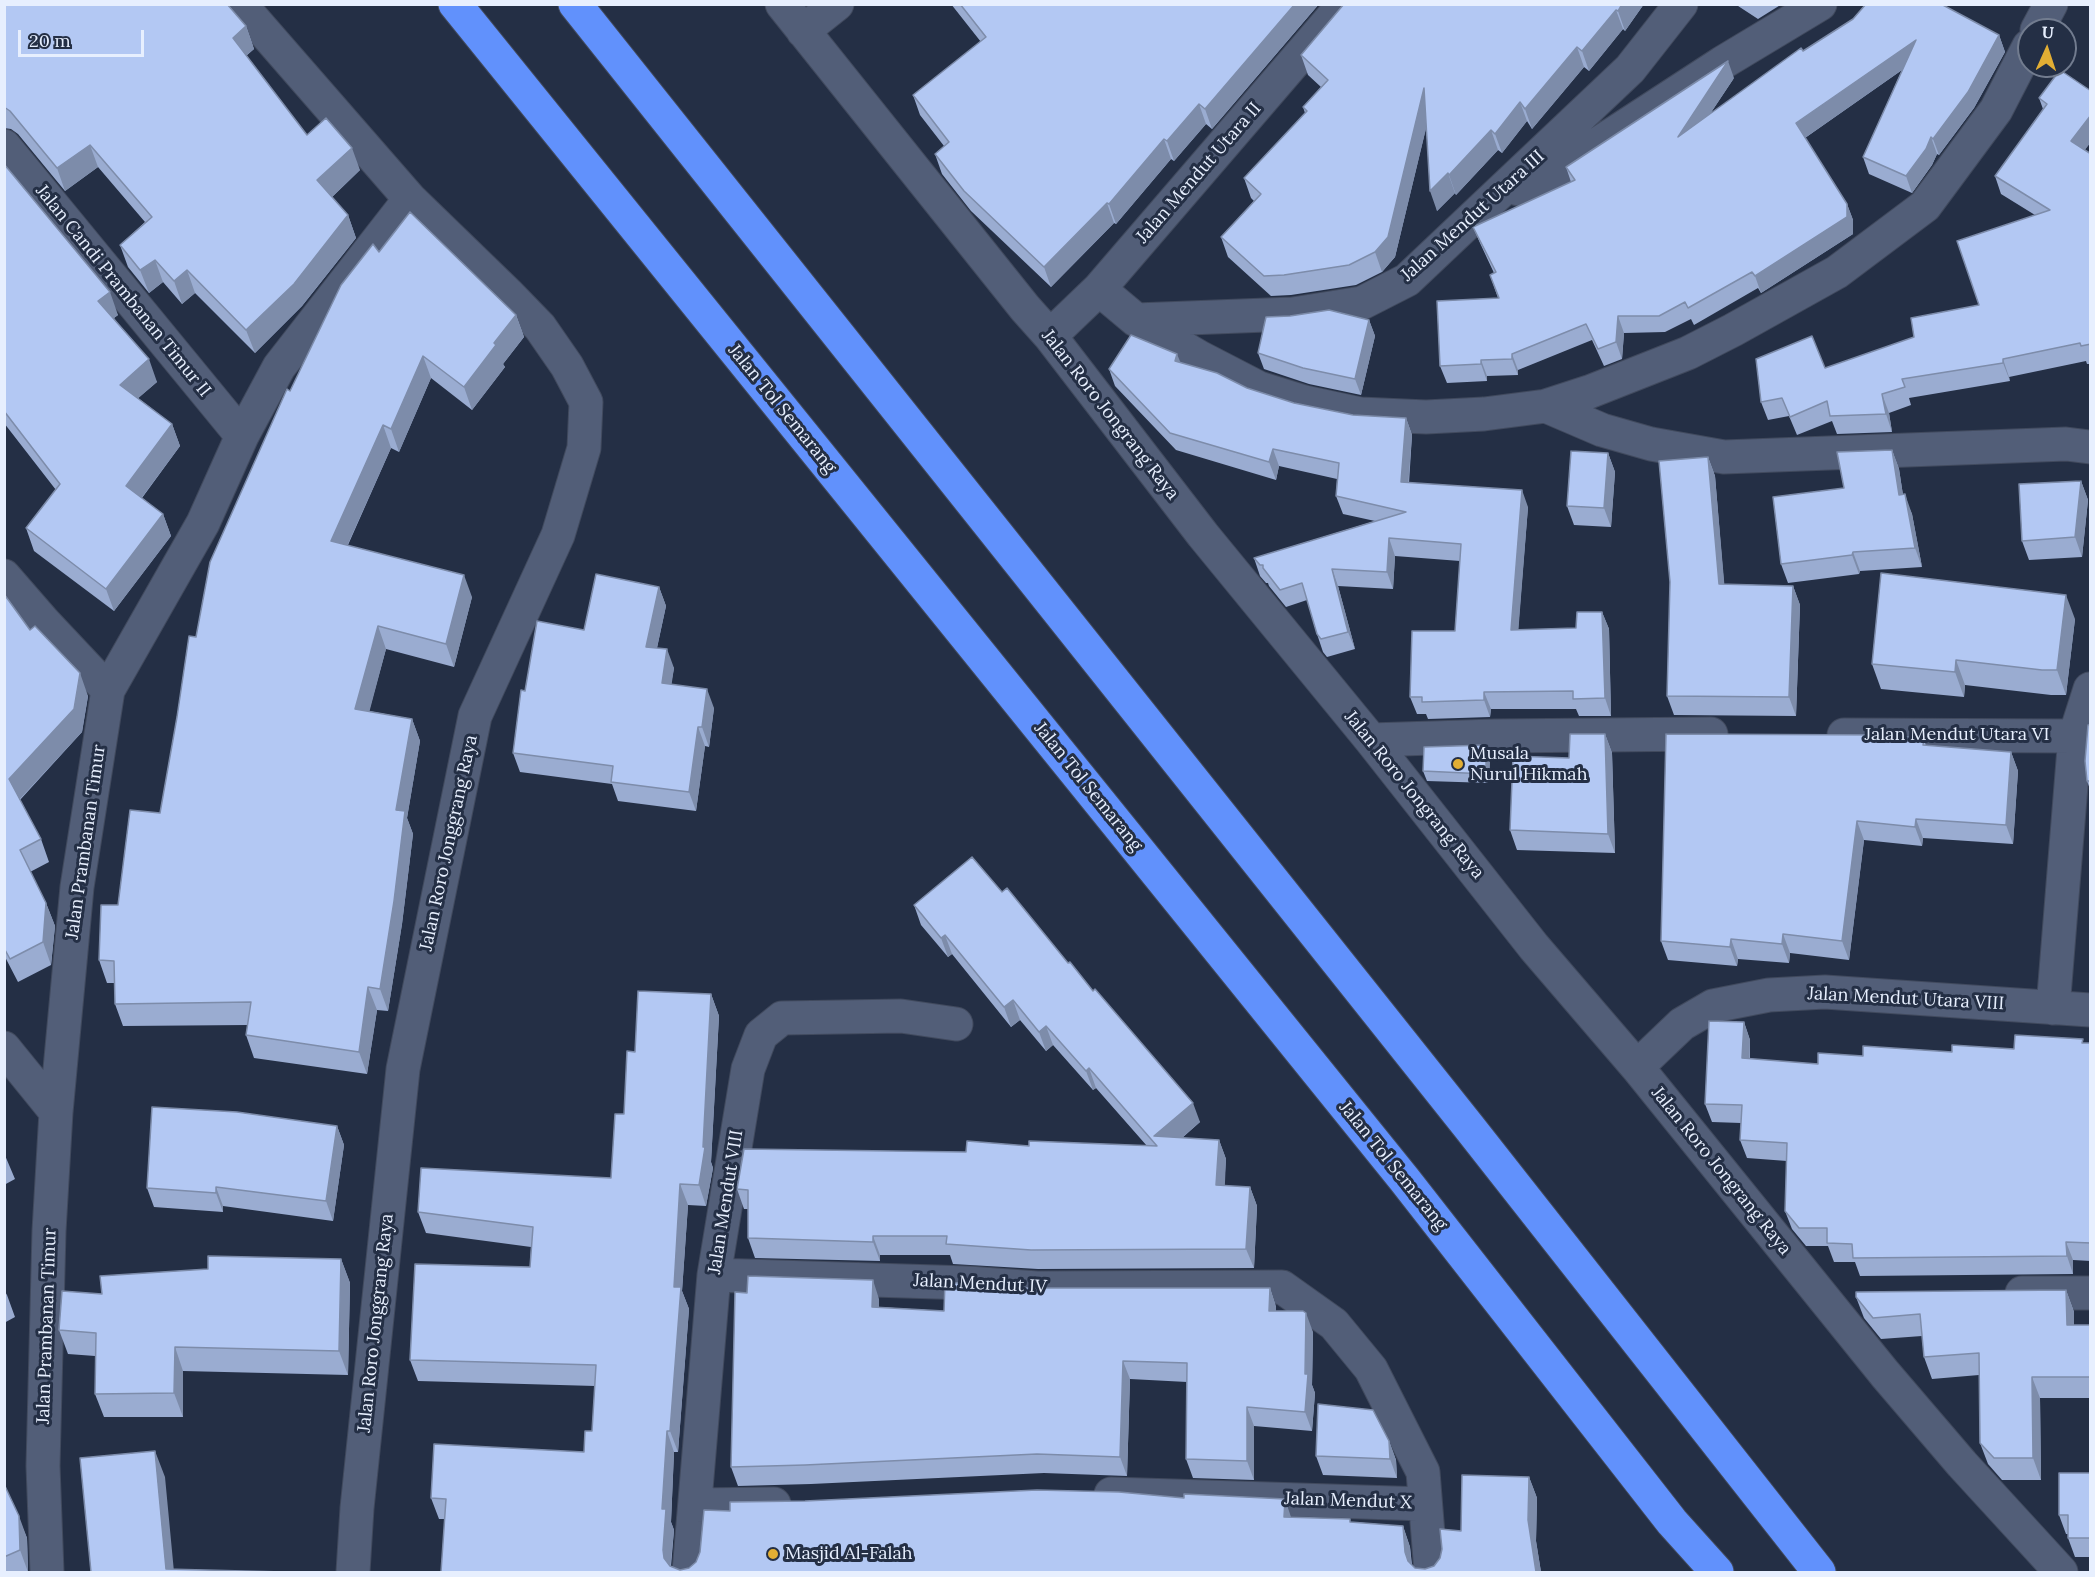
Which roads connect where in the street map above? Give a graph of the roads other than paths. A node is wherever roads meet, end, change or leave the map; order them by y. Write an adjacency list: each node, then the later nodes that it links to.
1 (240, 4): 14 (street, Jalan Roro Jonggrang Raya)
2 (455, 4): 48 (highway, Jalan Tol Semarang)
3 (575, 4): 49 (highway)
4 (782, 4): 11 (street, Jalan Roro Jongrang Raya)
5 (837, 4): 11 (street)
6 (1344, 4): 16 (street, Jalan Mendut Utara II)
7 (1681, 4): 15 (street, Jalan Mendut Utara III)
8 (1820, 4): 15 (street)
9 (2050, 4): 10 (street)
10 (2043, 18)
11 (803, 31): 18 (street, Jalan Roro Jongrang Raya)
12 (2017, 69): 19 (street)
13 (4, 146): 20 (street, Jalan Candi Prambanan Timur II)
14 (410, 199): 20 (street, Jalan Prambanan Timur); 45 (street, Jalan Roro Jonggrang Raya)
15 (1494, 199): 17 (street, Jalan Mendut Utara III)
16 (1099, 289): 17 (street); 18 (street, Jalan Mendut Utara II)
17 (1137, 320): 19 (street)
18 (1050, 336): 28 (street, Jalan Roro Jongrang Raya)
19 (1546, 406): 21 (street)
20 (242, 436): 24 (street, Jalan Prambanan Timur)
21 (2091, 447)
22 (4, 576): 24 (street)
23 (2091, 689): 27 (street)
24 (108, 690): 34 (street, Jalan Prambanan Timur)
25 (1743, 734): 28 (street)
26 (1814, 735): 27 (street, Jalan Mendut Utara VI)
27 (2075, 736): 29 (street)
28 (1371, 740): 33 (street, Jalan Roro Jongrang Raya)
29 (2053, 1008): 30 (street, Jalan Mendut Utara VIII); 33 (street, Jalan Mendut Utara VIII)
30 (2091, 1010)
31 (957, 1024): 35 (street, Jalan Mendut VIII)
32 (4, 1048): 34 (street)
33 (1637, 1067): 38 (street, Jalan Roro Jongrang Raya)
34 (56, 1112): 44 (street, Jalan Prambanan Timur)
35 (714, 1275): 42 (street, Jalan Mendut IV); 43 (street, Jalan Mendut VIII)
36 (2091, 1293): 37 (street)
37 (1997, 1294)
38 (1822, 1295): 39 (street); 50 (street, Jalan Roro Jongrang Raya)
39 (1857, 1295)
40 (1079, 1493): 42 (street, Jalan Mendut X)
41 (800, 1503): 43 (street)
42 (1425, 1504): 47 (street)
43 (695, 1505): 46 (street, Jalan Mendut VIII)
44 (47, 1572)
45 (353, 1572)
46 (689, 1572)
47 (1431, 1572)
48 (1717, 1572)
49 (1819, 1572)
50 (2061, 1572)

